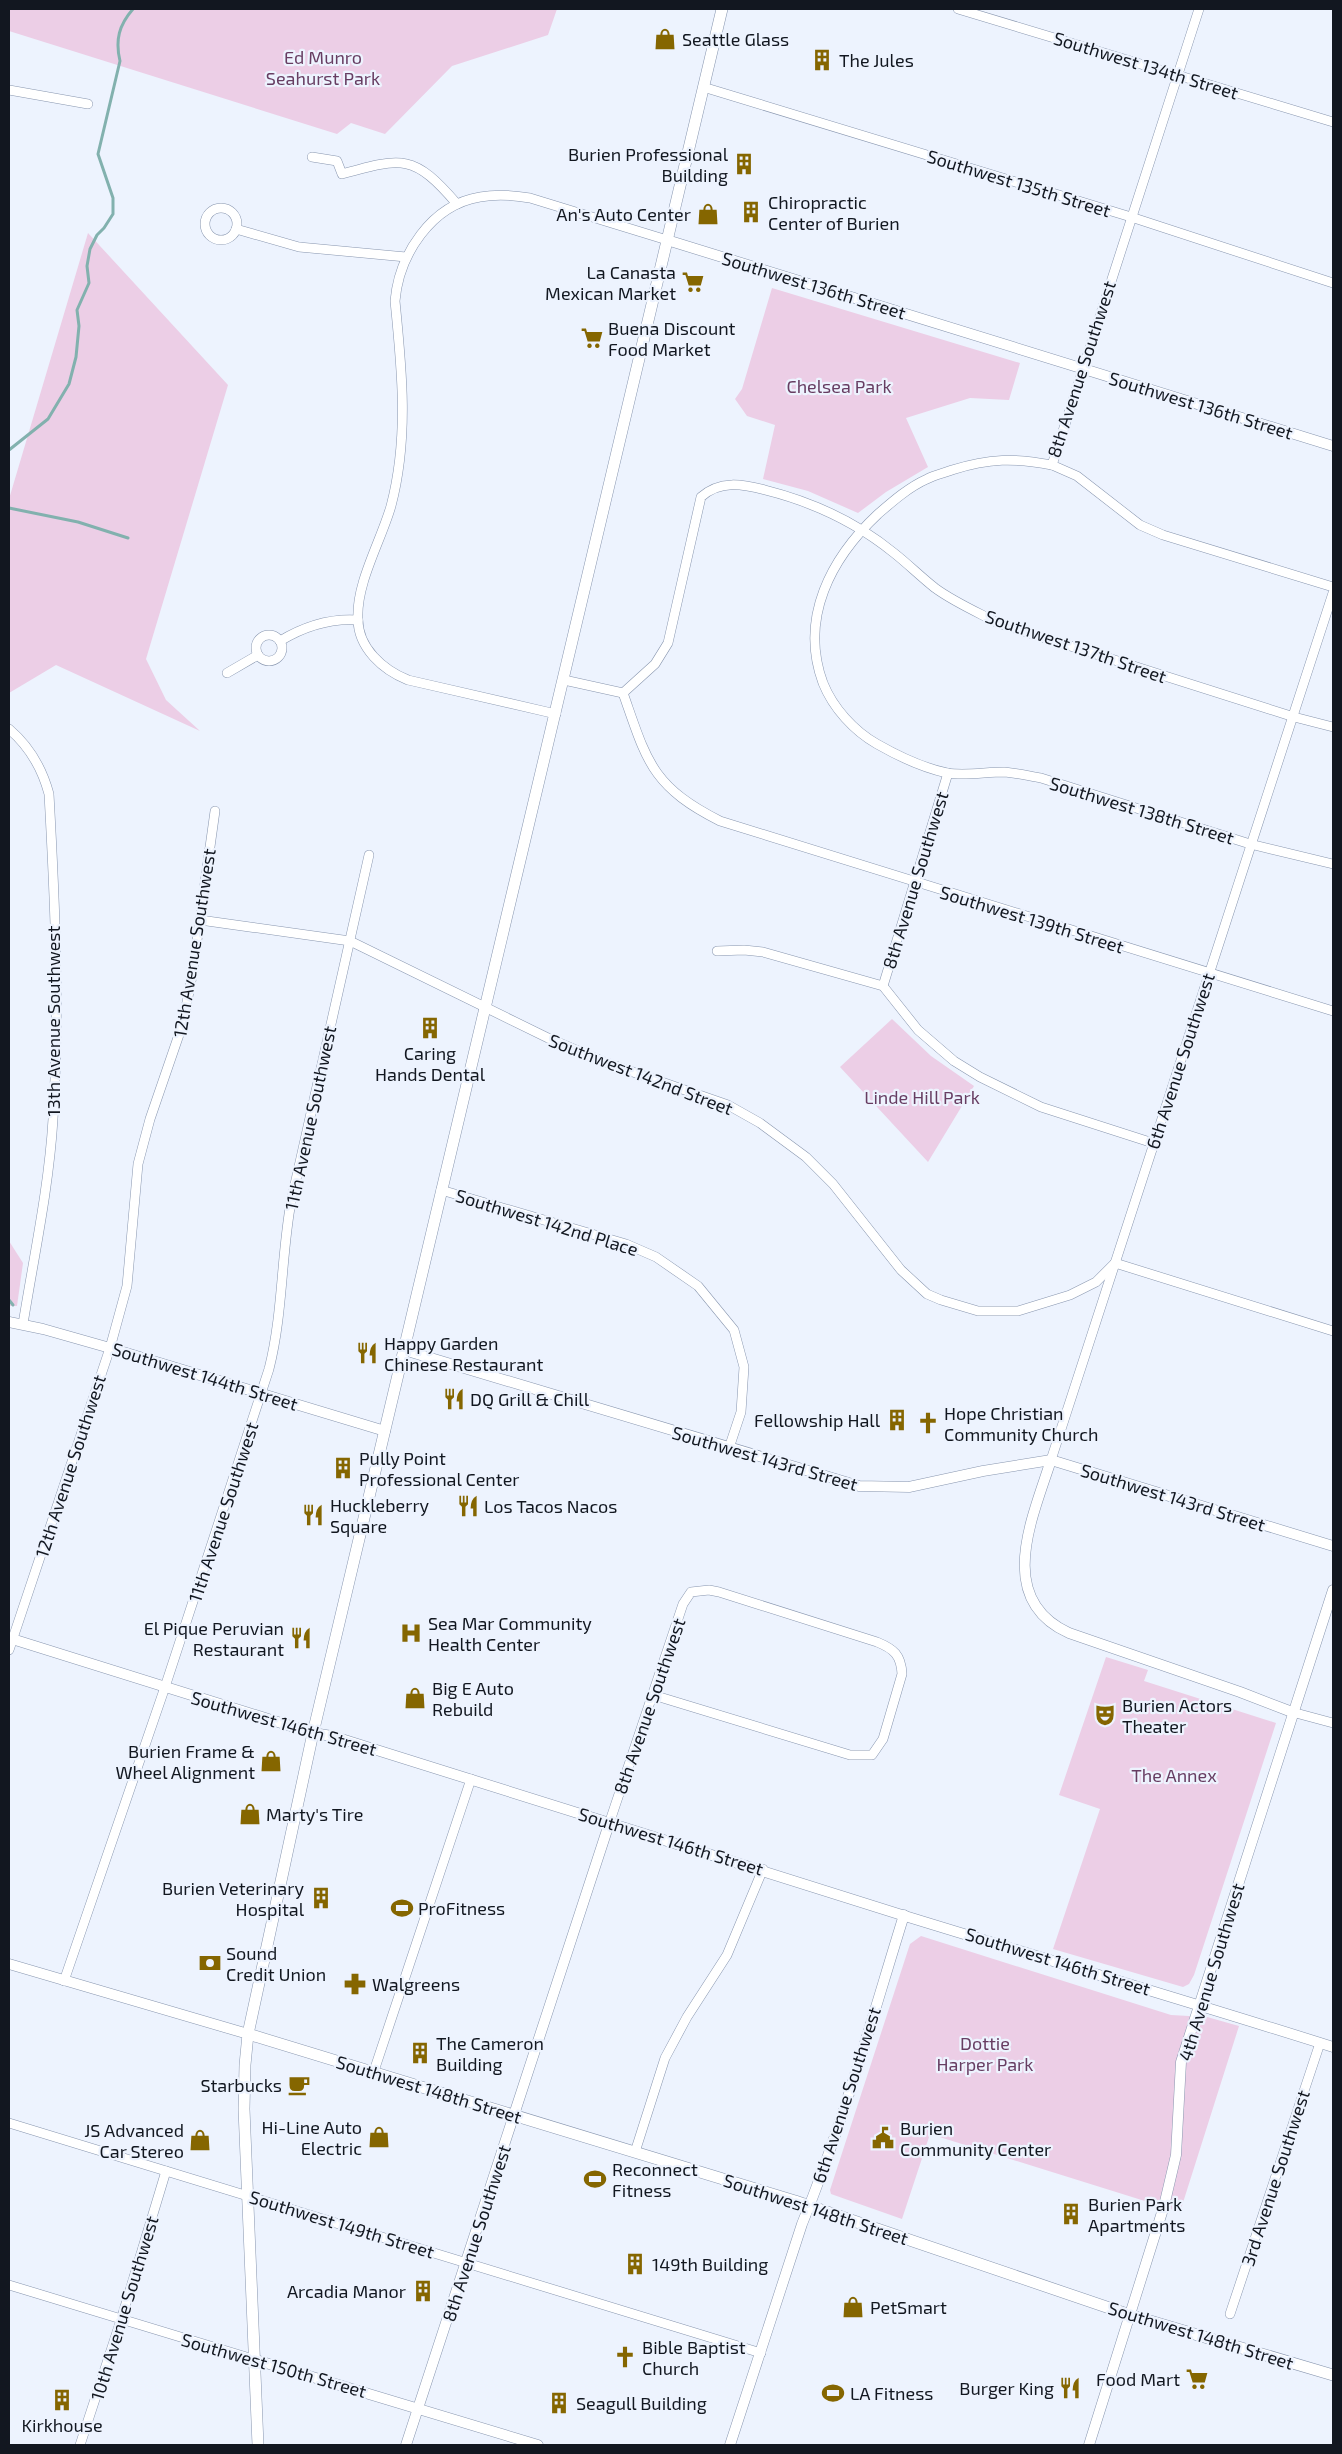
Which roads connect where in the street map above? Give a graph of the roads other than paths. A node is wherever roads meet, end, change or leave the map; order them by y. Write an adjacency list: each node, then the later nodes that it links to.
1 (722, 9): 5 (main road)
2 (958, 9): 4 (street, Southwest 134th Street)
3 (1199, 9): 4 (street, 8th Avenue Southwest)
4 (1177, 74): 8 (street, Southwest 134th Street); 11 (street, 8th Avenue Southwest)
5 (703, 87): 11 (street, Southwest 135th Street); 13 (main road)
6 (9, 90): 7 (street)
7 (88, 104)
8 (1333, 122)
9 (312, 157): 10 (street)
10 (457, 204): 13 (street, Southwest 136th Street); 14 (street)
11 (1131, 217): 15 (street, Southwest 135th Street); 16 (street, 8th Avenue Southwest)
12 (236, 229): 14 (street)
13 (667, 240): 16 (street, Southwest 136th Street); 26 (main road)
14 (406, 257): 22 (street)
15 (1333, 283)
16 (1083, 368): 17 (street, Southwest 136th Street); 18 (street, 8th Avenue Southwest)
17 (1333, 446)
18 (1052, 465): 19 (street, 8th Avenue Southwest); 20 (street)
19 (861, 530): 27 (street, Southwest 137th Street); 29 (street, Southwest 137th Street); 32 (street, 8th Avenue Southwest)
20 (1333, 587)
21 (1333, 592): 29 (street, 6th Avenue Southwest)
22 (358, 620): 23 (street); 28 (street)
23 (280, 641): 24 (street); 24 (street)
24 (258, 655): 25 (street)
25 (228, 673)
26 (564, 680): 27 (street); 28 (main road)
27 (623, 693): 37 (street, Southwest 139th Street)
28 (556, 714): 43 (main road)
29 (1294, 717): 30 (street, Southwest 137th Street); 34 (street, 6th Avenue Southwest)
30 (1333, 727)
31 (9, 729): 49 (street, 13th Avenue Southwest)
32 (948, 773): 34 (street, Southwest 138th Street); 37 (street, 8th Avenue Southwest)
33 (215, 811): 38 (street, 12th Avenue Southwest)
34 (1250, 844): 36 (street, Southwest 138th Street); 41 (street, 6th Avenue Southwest)
35 (369, 855): 39 (street, 11th Avenue Southwest)
36 (1333, 864)
37 (915, 883): 41 (street, Southwest 139th Street); 42 (street, 8th Avenue Southwest)
38 (200, 920): 39 (street, Southwest 142nd Street); 51 (street, 12th Avenue Southwest)
39 (350, 941): 43 (street, Southwest 142nd Street); 53 (street, 11th Avenue Southwest)
40 (717, 951): 42 (street)
41 (1208, 972): 44 (street, Southwest 139th Street); 45 (street, 6th Avenue Southwest)
42 (882, 986): 45 (street)
43 (485, 1008): 46 (main road); 47 (street, Southwest 142nd Street)
44 (1333, 1011)
45 (1153, 1143): 47 (street, 6th Avenue Southwest)
46 (441, 1190): 52 (main road); 55 (street, Southwest 142nd Place)
47 (1115, 1263): 50 (street); 56 (street, 6th Avenue Southwest)
48 (9, 1322): 49 (street, Southwest 144th Street)
49 (23, 1324): 51 (street, Southwest 144th Street)
50 (1333, 1331)
51 (110, 1348): 53 (street, Southwest 144th Street); 59 (street, 12th Avenue Southwest)
52 (404, 1350): 54 (main road); 55 (street, Southwest 143rd Street)
53 (261, 1393): 54 (street, Southwest 144th Street); 61 (street, 11th Avenue Southwest)
54 (386, 1431): 65 (main road)
55 (729, 1448): 56 (street, Southwest 143rd Street)
56 (1051, 1460): 57 (street, Southwest 143rd Street); 63 (street, 6th Avenue Southwest)
57 (1333, 1546)
58 (1333, 1590): 63 (street, 4th Avenue Southwest)
59 (11, 1638): 60 (street, 12th Avenue Southwest); 61 (street, Southwest 146th Street)
60 (9, 1650)
61 (165, 1688): 65 (street, Southwest 146th Street); 71 (street, 11th Avenue Southwest)
62 (653, 1695): 62 (street, 8th Avenue Southwest); 67 (street, 8th Avenue Southwest)
63 (1292, 1712): 64 (street); 72 (street, 4th Avenue Southwest)
64 (1333, 1723)
65 (313, 1733): 66 (street, Southwest 146th Street); 73 (main road)
66 (471, 1779): 67 (street, Southwest 146th Street); 76 (street)
67 (610, 1821): 68 (street, Southwest 146th Street); 77 (street, 8th Avenue Southwest)
68 (763, 1869): 69 (street, Southwest 146th Street); 79 (street)
69 (904, 1915): 72 (street, Southwest 146th Street); 82 (street, 6th Avenue Southwest)
70 (9, 1964): 71 (street, Southwest 148th Street)
71 (64, 1980): 73 (street, Southwest 148th Street)
72 (1200, 2004): 74 (street, Southwest 146th Street); 86 (street, 4th Avenue Southwest)
73 (248, 2034): 76 (main road, Southwest 148th Street); 81 (main road)
74 (1320, 2043): 75 (street, Southwest 146th Street); 85 (street, 3rd Avenue Southwest)
75 (1333, 2047)
76 (374, 2071): 77 (main road, Southwest 148th Street)
77 (515, 2115): 79 (main road, Southwest 148th Street); 83 (street, 8th Avenue Southwest)
78 (9, 2123): 80 (street, Southwest 149th Street)
79 (635, 2152): 82 (main road, Southwest 148th Street)
80 (166, 2171): 81 (street, Southwest 149th Street); 87 (street, 10th Avenue Southwest)
81 (248, 2195): 83 (street, Southwest 149th Street); 89 (main road)
82 (809, 2206): 86 (main road, Southwest 148th Street); 88 (street, 6th Avenue Southwest)
83 (467, 2262): 88 (street, Southwest 149th Street); 91 (street, 8th Avenue Southwest)
84 (9, 2285): 87 (street, Southwest 150th Street)
85 (1230, 2314)
86 (1130, 2315): 90 (main road, Southwest 148th Street); 97 (street, 4th Avenue Southwest)
87 (121, 2320): 89 (street, Southwest 150th Street); 92 (street, 10th Avenue Southwest)
88 (761, 2353): 96 (street, 6th Avenue Southwest)
89 (256, 2360): 91 (street, Southwest 150th Street); 93 (main road)
90 (1333, 2375)
91 (419, 2408): 94 (street, 8th Avenue Southwest); 95 (street, Southwest 150th Street)
92 (80, 2445)
93 (258, 2445)
94 (406, 2445)
95 (538, 2445)
96 (730, 2445)
97 (1089, 2445)

